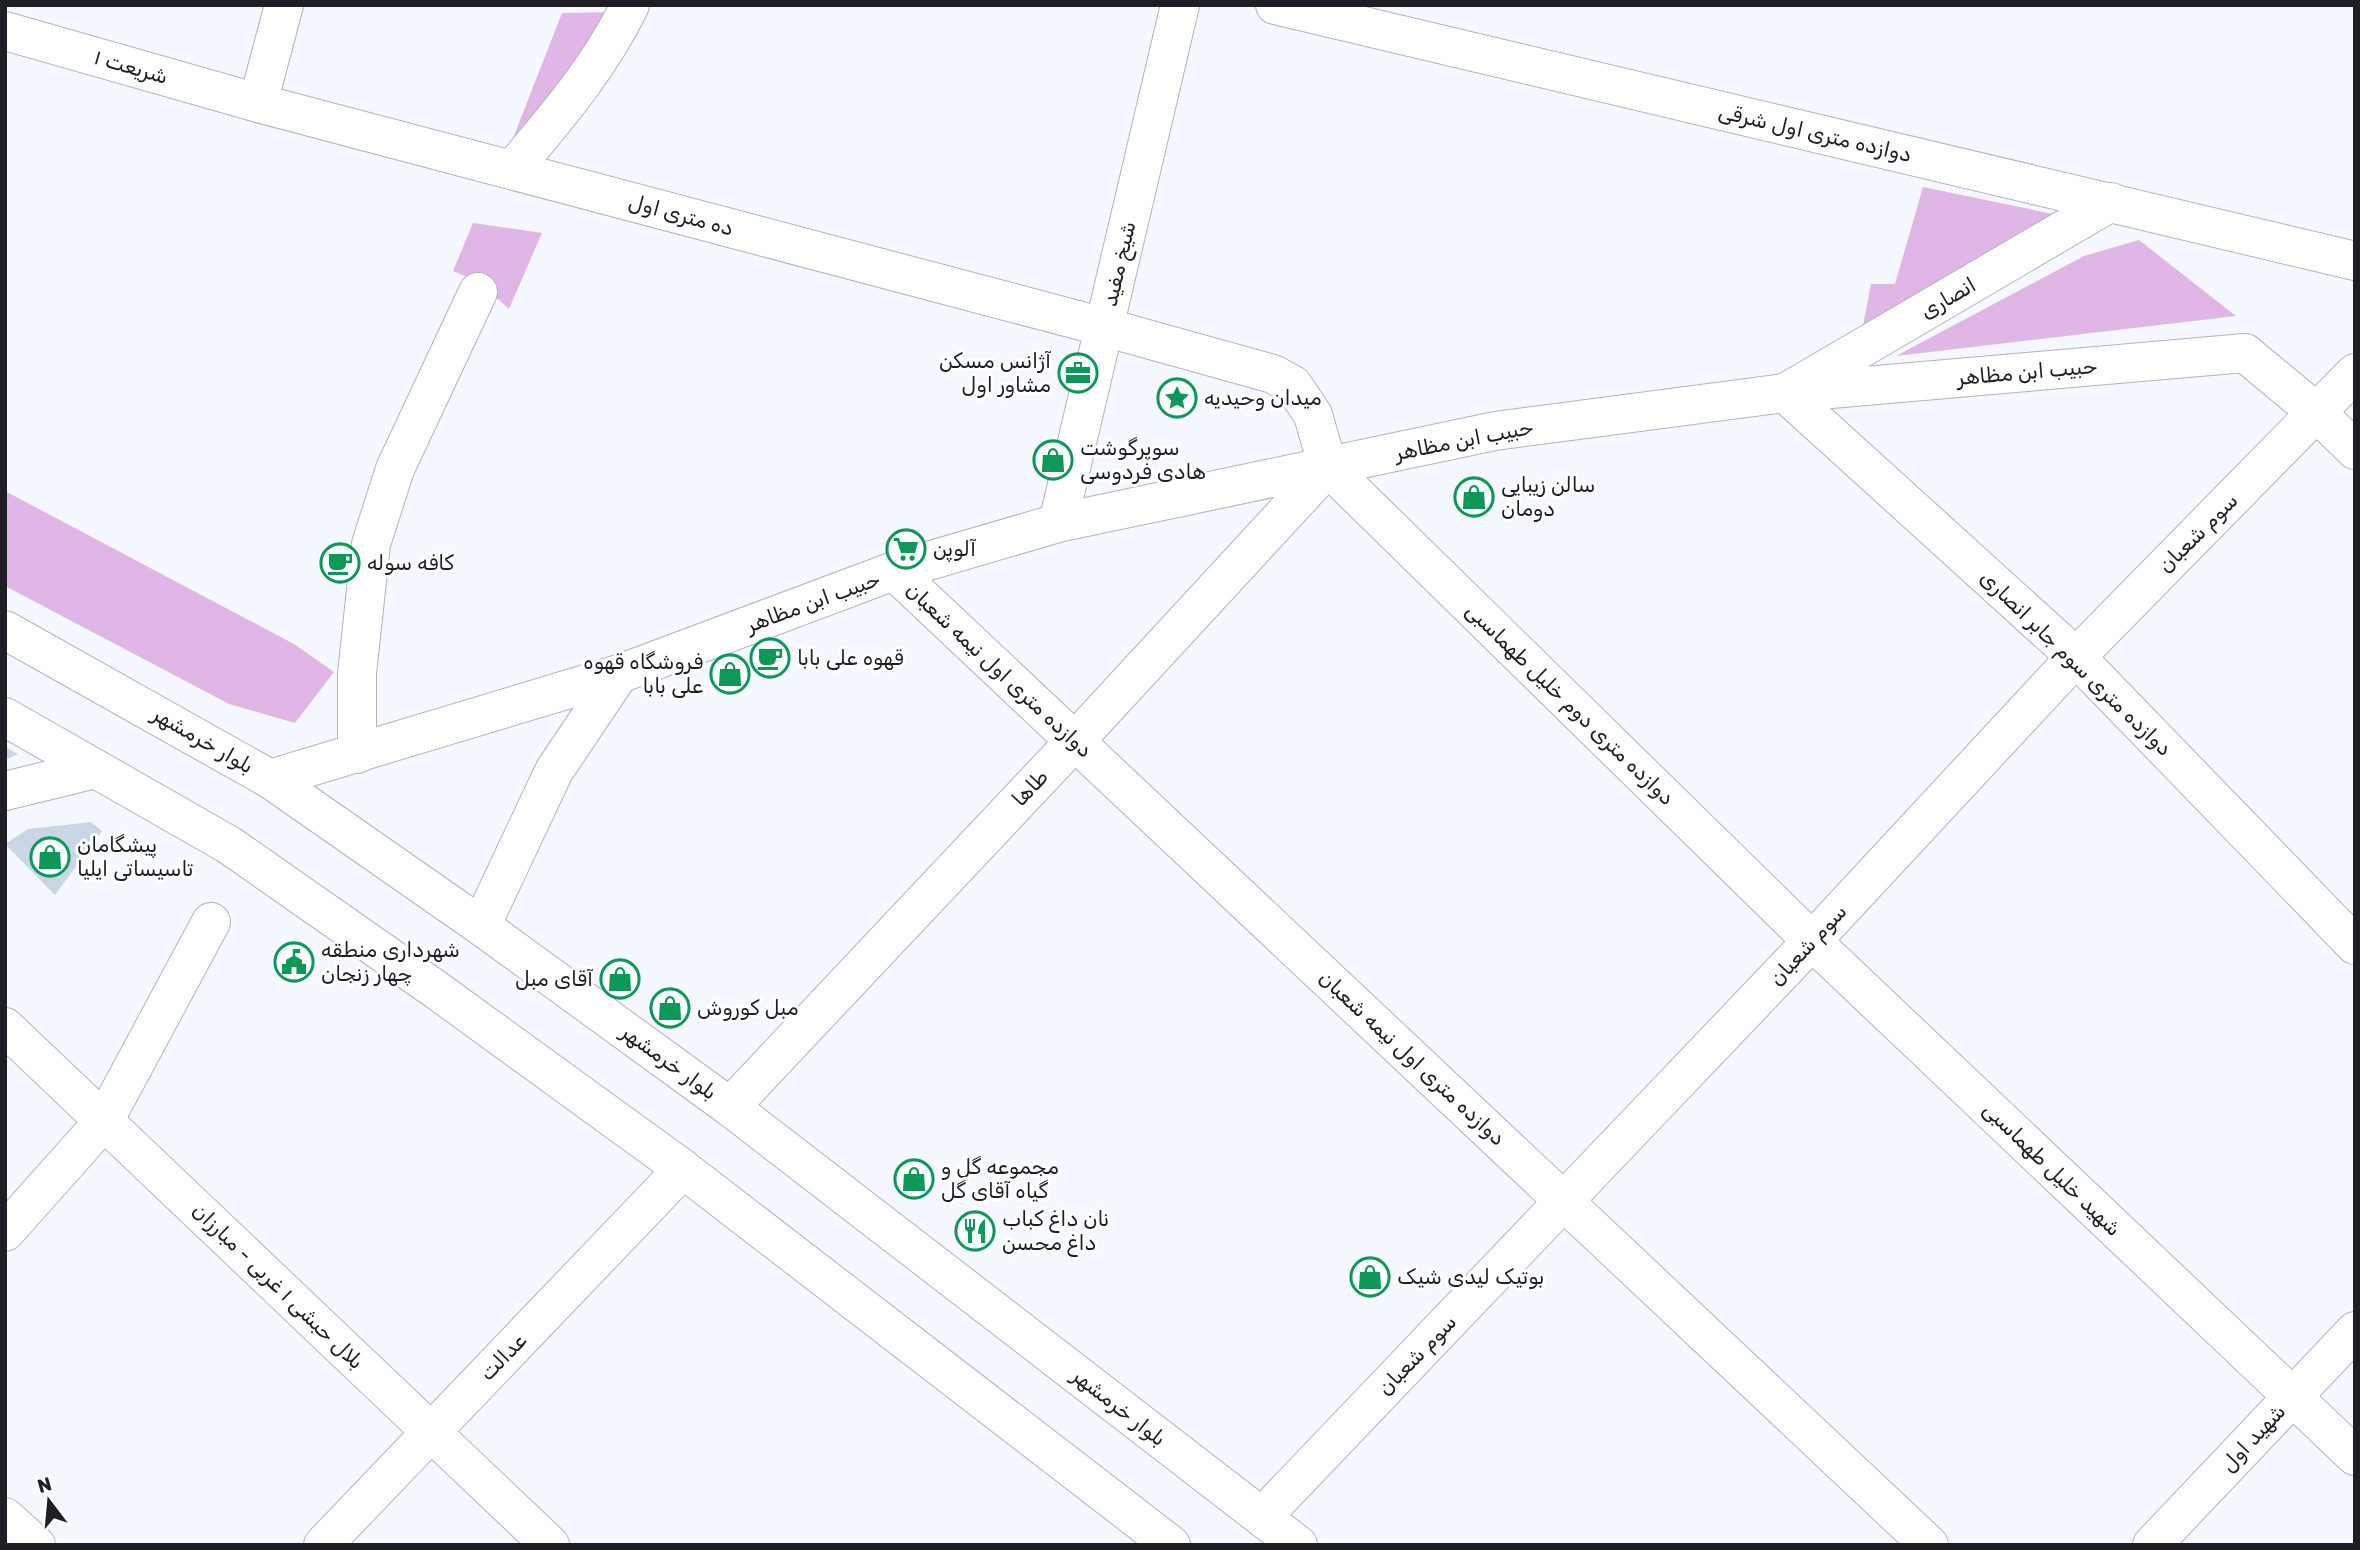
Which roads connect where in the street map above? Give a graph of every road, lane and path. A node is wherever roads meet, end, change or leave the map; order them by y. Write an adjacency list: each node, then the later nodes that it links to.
1 (284, 5): 6 (street)
2 (631, 5): 7 (street)
3 (1180, 5): 11 (street, شیخ مفید)
4 (1275, 5): 8 (street, دوازده متری اول شرقی)
5 (5, 31): 6 (street, شریعت ۱)
6 (258, 103): 7 (street, ده متری اول)
7 (512, 170): 11 (street, ده متری اول)
8 (2112, 202): 9 (street, دوازده متری اول شرقی); 13 (street, انصاری)
9 (2355, 261)
10 (478, 292): 24 (street)
11 (1104, 327): 16 (street, ده متری اول); 17 (street, شیخ مفید)
12 (2355, 373): 14 (street, سوم شعبان)
13 (1785, 393): 14 (street, حبیب ابن مظاهر); 16 (street, حبیب ابن مظاهر); 20 (street, دوازده متری سوم جابر انصاری)
14 (2316, 412): 15 (street, حبیب ابن مظاهر); 20 (street, سوم شعبان)
15 (2355, 450)
16 (1328, 467): 17 (street, حبیب ابن مظاهر); 23 (street, طاها); 30 (street, دوازده متری دوم خلیل طهماسبی)
17 (1058, 523): 18 (street, حبیب ابن مظاهر)
18 (894, 572): 21 (street, حبیب ابن مظاهر); 23 (street, دوازده متری اول نیمه شعبان)
19 (5, 630): 26 (street, بلوار خرمشهر)
20 (2076, 657): 30 (street, سوم شعبان); 31 (street, دوازده متری سوم جابر انصاری)
21 (619, 674): 24 (street, حبیب ابن مظاهر); 29 (street)
22 (5, 718): 25 (street)
23 (1075, 741): 33 (street, طاها); 36 (street, دوازده متری اول نیمه شعبان)
24 (357, 754): 26 (street, حبیب ابن مظاهر)
25 (95, 769): 27 (street); 35 (street)
26 (270, 779): 29 (street, بلوار خرمشهر)
27 (5, 791)
28 (211, 922): 34 (street)
29 (481, 926): 33 (street, بلوار خرمشهر)
30 (1812, 941): 36 (street, سوم شعبان); 39 (street, شهید خلیل طهماسبی)
31 (2355, 945)
32 (5, 1027): 34 (street, بلال حبشی ۱ غربی - مبارزان)
33 (730, 1107): 43 (street, بلوار خرمشهر)
34 (104, 1121): 37 (street); 40 (street, بلال حبشی ۱ غربی - مبارزان)
35 (683, 1169): 40 (street, عدالت); 47 (street)
36 (1563, 1201): 43 (street, سوم شعبان); 49 (street, دوازده متری اول نیمه شعبان)
37 (5, 1232)
38 (2355, 1331): 39 (street, شهید اول)
39 (2292, 1397): 41 (street, شهید خلیل طهماسبی); 50 (street, شهید اول)
40 (431, 1431): 45 (street, عدالت); 46 (street, بلال حبشی ۱ غربی - مبارزان)
41 (2355, 1456)
42 (5, 1517): 44 (street)
43 (1262, 1517): 48 (street, بلوار خرمشهر)
44 (36, 1545)
45 (323, 1545)
46 (550, 1545)
47 (1171, 1545)
48 (1298, 1545)
49 (1929, 1545)
50 (2152, 1545)

